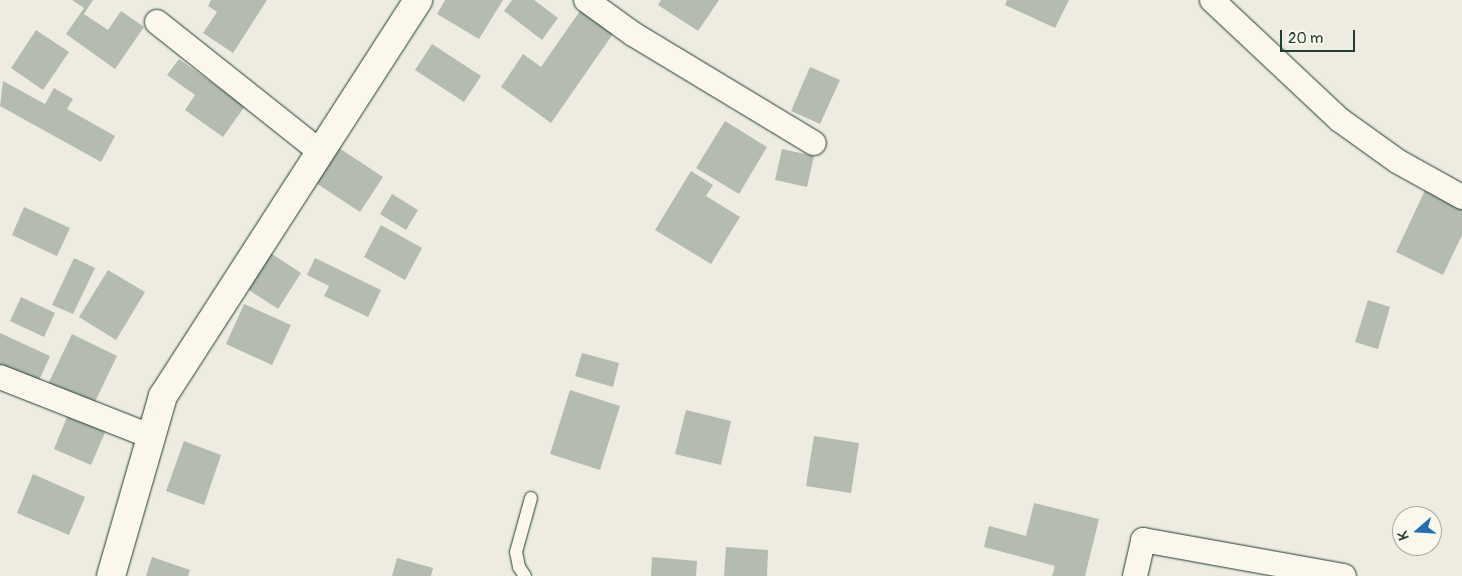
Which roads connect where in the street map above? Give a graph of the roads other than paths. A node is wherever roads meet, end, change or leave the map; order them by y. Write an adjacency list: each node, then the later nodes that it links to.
1 (418, 0): 6 (street)
2 (586, 0): 5 (street)
3 (1212, 0): 7 (street)
4 (157, 22): 6 (street)
5 (814, 143)
6 (318, 150): 9 (street)
7 (1462, 197)
8 (0, 377): 9 (street)
9 (152, 437): 11 (street)
10 (531, 498): 12 (lane)
11 (111, 576)
12 (525, 576)
13 (1135, 576): 14 (street)
14 (1344, 576)

